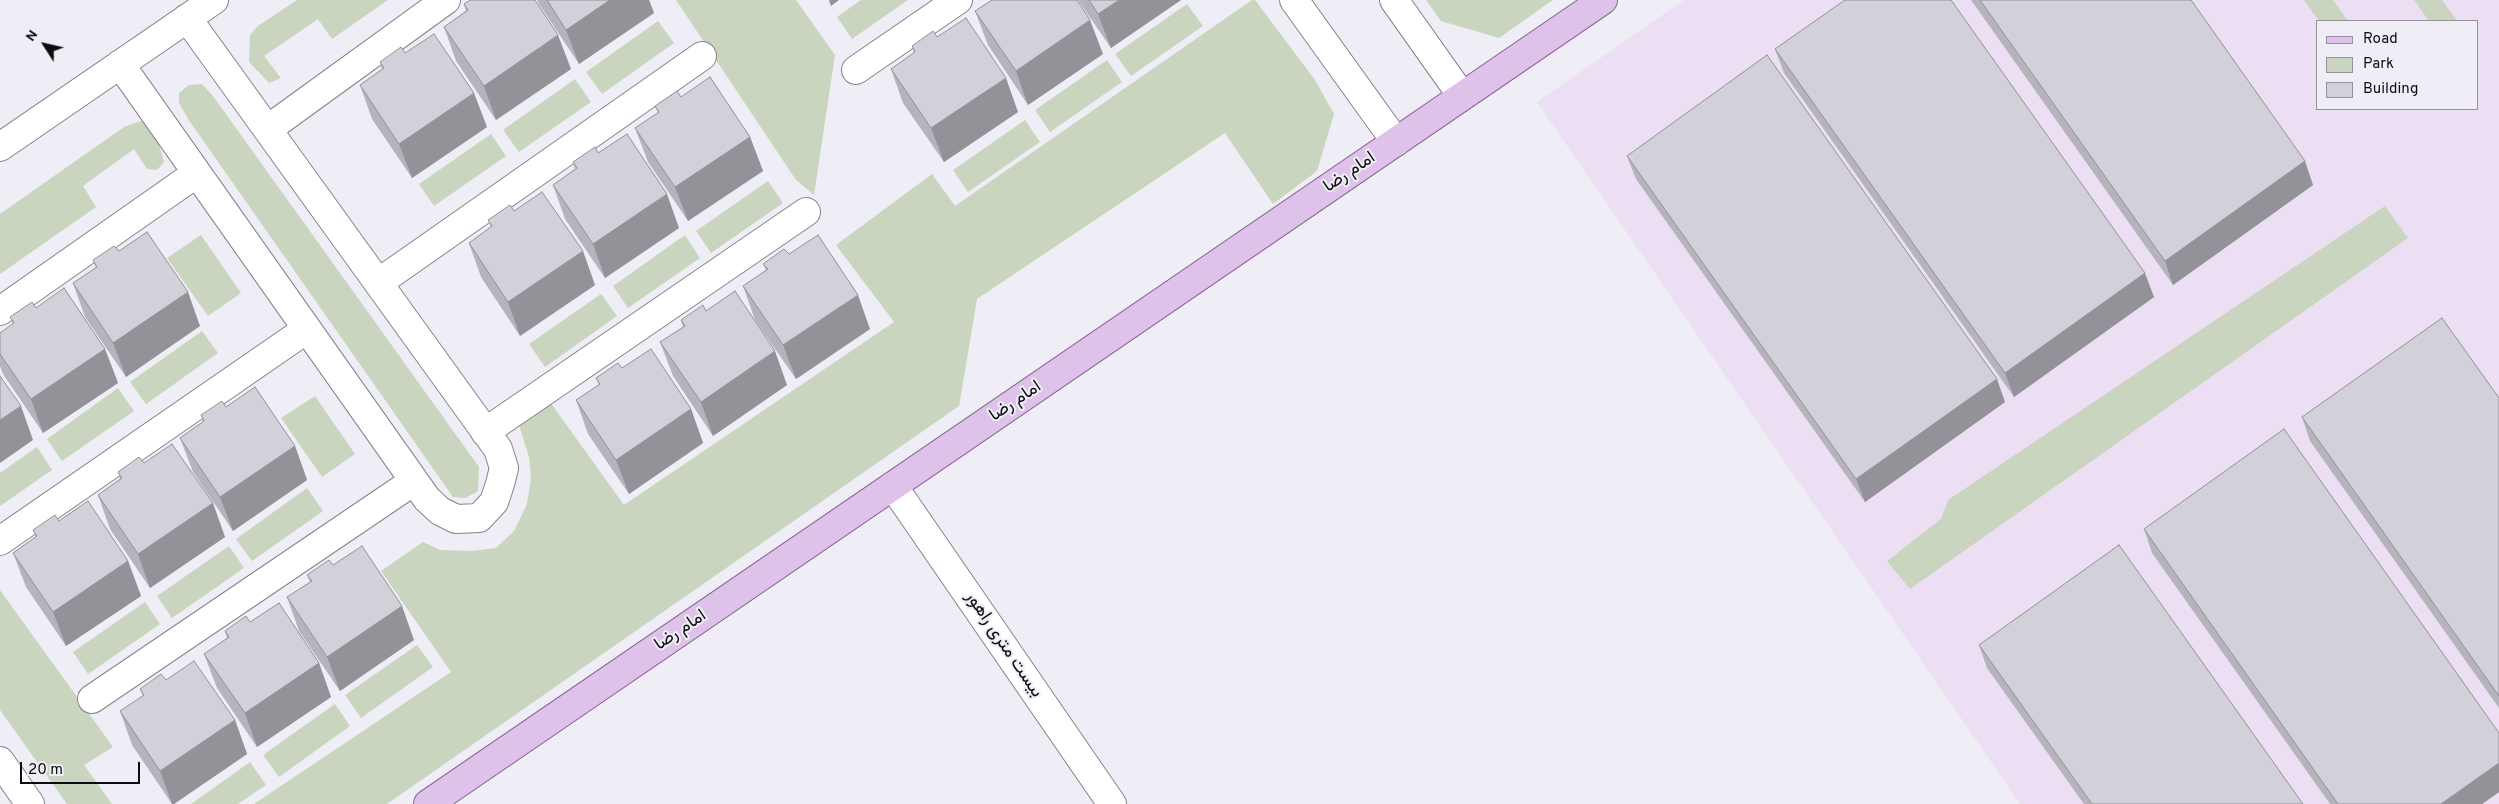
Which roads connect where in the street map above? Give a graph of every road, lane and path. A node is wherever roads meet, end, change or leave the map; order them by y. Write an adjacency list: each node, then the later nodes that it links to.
1 (214, 0): 7 (street)
2 (446, 0): 12 (street)
3 (958, 0): 10 (street)
4 (1294, 0): 13 (street)
5 (1394, 0): 11 (street)
6 (1603, 0): 11 (main road, امام رضا)
7 (187, 18): 9 (street); 12 (street)
8 (702, 56): 17 (street)
9 (120, 64): 14 (street); 15 (street)
10 (856, 70)
11 (1462, 96): 13 (main road, امام رضا)
12 (268, 130): 17 (street)
13 (1396, 142): 22 (main road, امام رضا)
14 (0, 146)
15 (197, 174): 18 (street); 19 (street)
16 (806, 212): 20 (street)
17 (378, 282): 20 (street)
18 (0, 311)
19 (307, 329): 21 (street); 23 (street)
20 (485, 432): 21 (street)
21 (414, 481): 24 (street)
22 (893, 486): 27 (main road, امام رضا); 28 (street, بیست متری راهور)
23 (0, 541)
24 (92, 699)
25 (0, 761): 26 (street)
26 (30, 804)
27 (428, 804)
28 (1112, 804)

